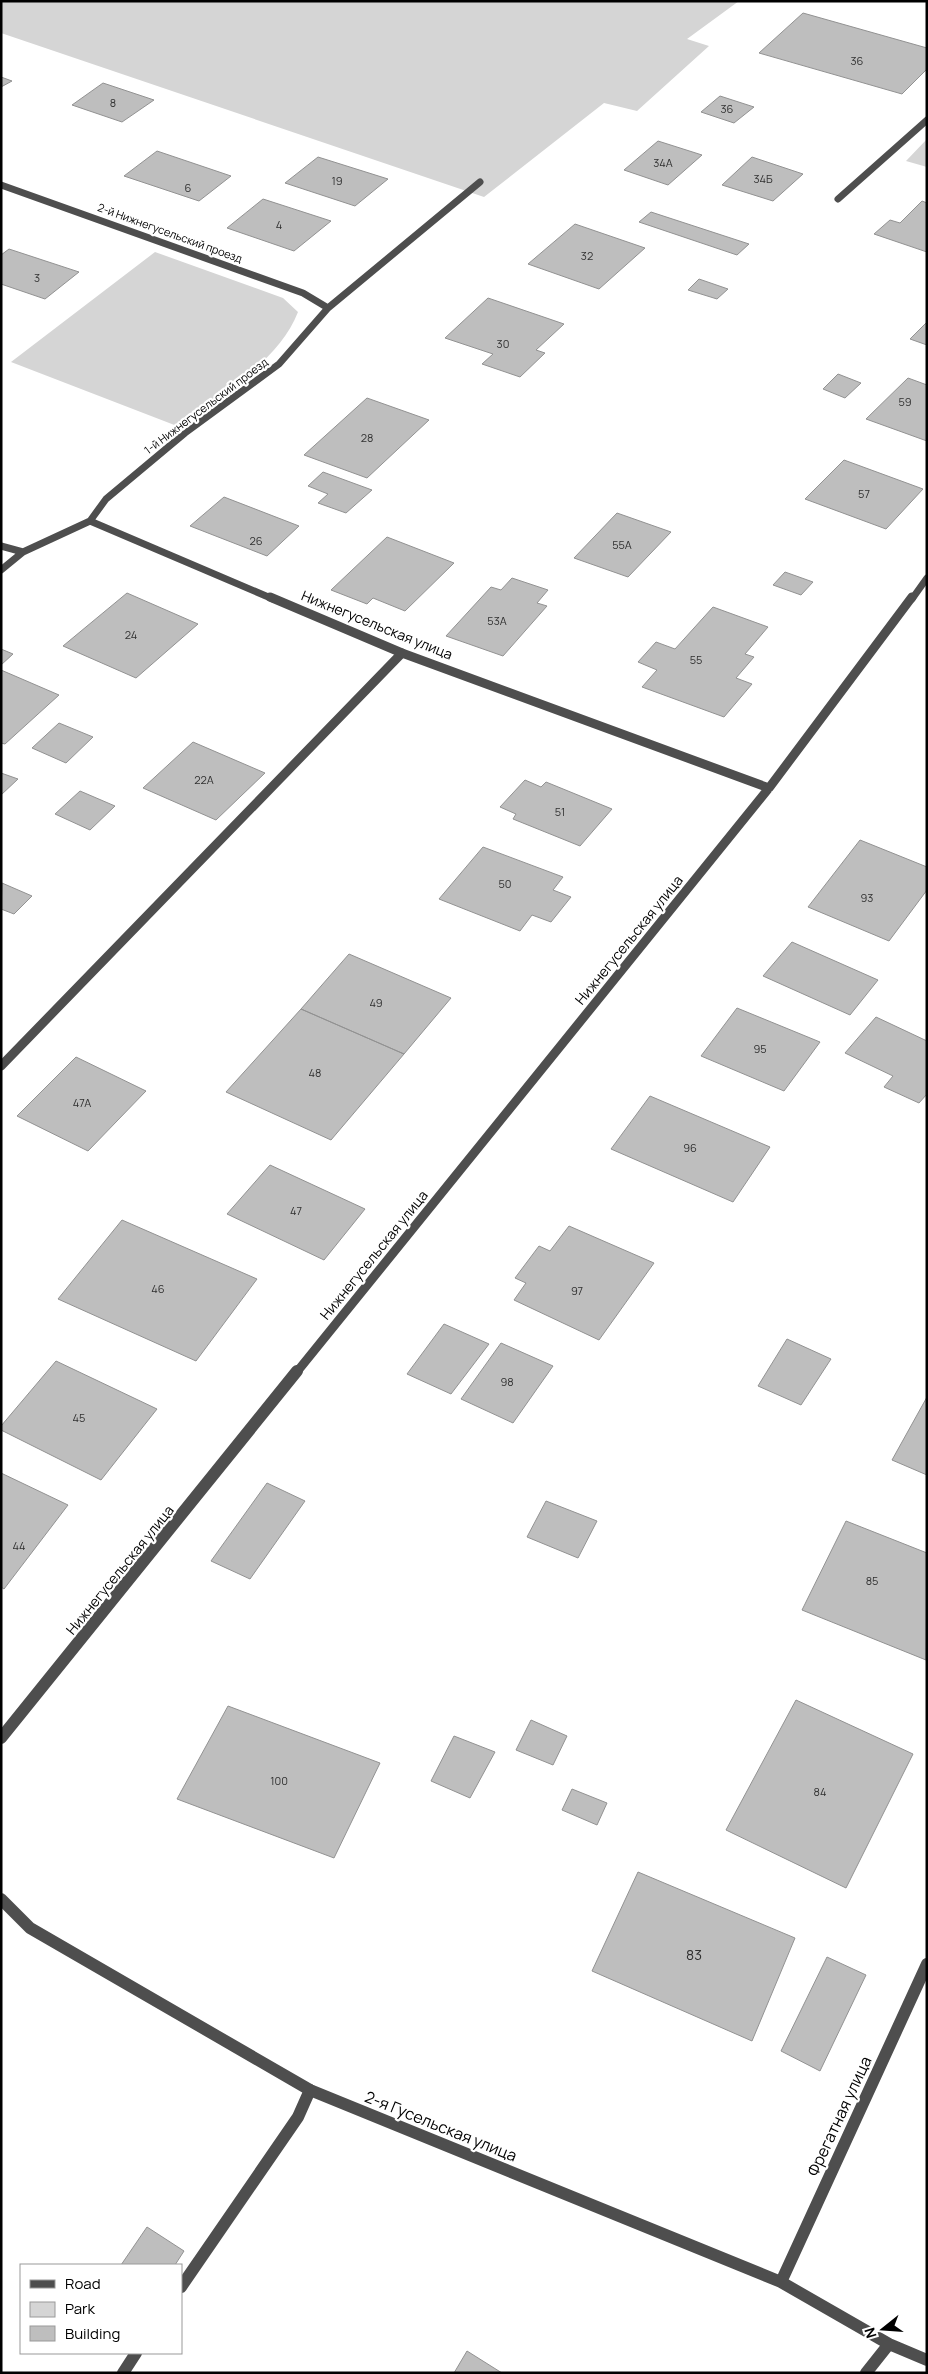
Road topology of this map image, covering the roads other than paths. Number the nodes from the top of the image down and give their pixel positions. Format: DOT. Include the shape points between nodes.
graph roads {
  1 [pos="927,120"];
  2 [pos="480,182"];
  3 [pos="1,185"];
  4 [pos="838,199"];
  5 [pos="328,308"];
  6 [pos="90,521"];
  7 [pos="1,546"];
  8 [pos="23,552"];
  9 [pos="1,570"];
  10 [pos="927,578"];
  11 [pos="922,591"];
  12 [pos="402,652"];
  13 [pos="769,788"];
  14 [pos="1,1066"];
  15 [pos="1,1738"];
  16 [pos="1,1899"];
  17 [pos="927,1964"];
  18 [pos="310,2090"];
  19 [pos="780,2282"];
  20 [pos="182,2286"];
  21 [pos="889,2344"];
  22 [pos="135,2354"];
  23 [pos="927,2360"];
  24 [pos="123,2373"];
  25 [pos="866,2373"];
  1 -- 4 [label="street"];
  2 -- 5 [label="street, 1-й Нижнегусельский проезд"];
  3 -- 5 [label="street, 2-й Нижнегусельский проезд" via="303,293"];
  5 -- 6 [label="street, 1-й Нижнегусельский проезд" via="279,364 185,434 106,499"];
  6 -- 8 [label="street, 1-й Нижнегусельский проезд"];
  6 -- 12 [label="street, Нижнегусельская улица"];
  7 -- 8 [label="street"];
  8 -- 9 [label="street, 1-й Нижнегусельский проезд"];
  10 -- 11 [label="street, Нижнегусельская улица"];
  11 -- 13 [label="street, Нижнегусельская улица"];
  12 -- 13 [label="street, Нижнегусельская улица"];
  12 -- 14 [label="street"];
  13 -- 15 [label="street, Нижнегусельская улица"];
  16 -- 18 [label="street, 2-я Гусельская улица" via="30,1928"];
  17 -- 19 [label="street, Фрегатная улица"];
  18 -- 19 [label="street, 2-я Гусельская улица"];
  18 -- 20 [label="street" via="298,2117"];
  19 -- 21 [label="street, 2-я Гусельская улица"];
  21 -- 23 [label="street, 2-я Гусельская улица"];
  21 -- 25 [label="street"];
  22 -- 24 [label="street"];
}
